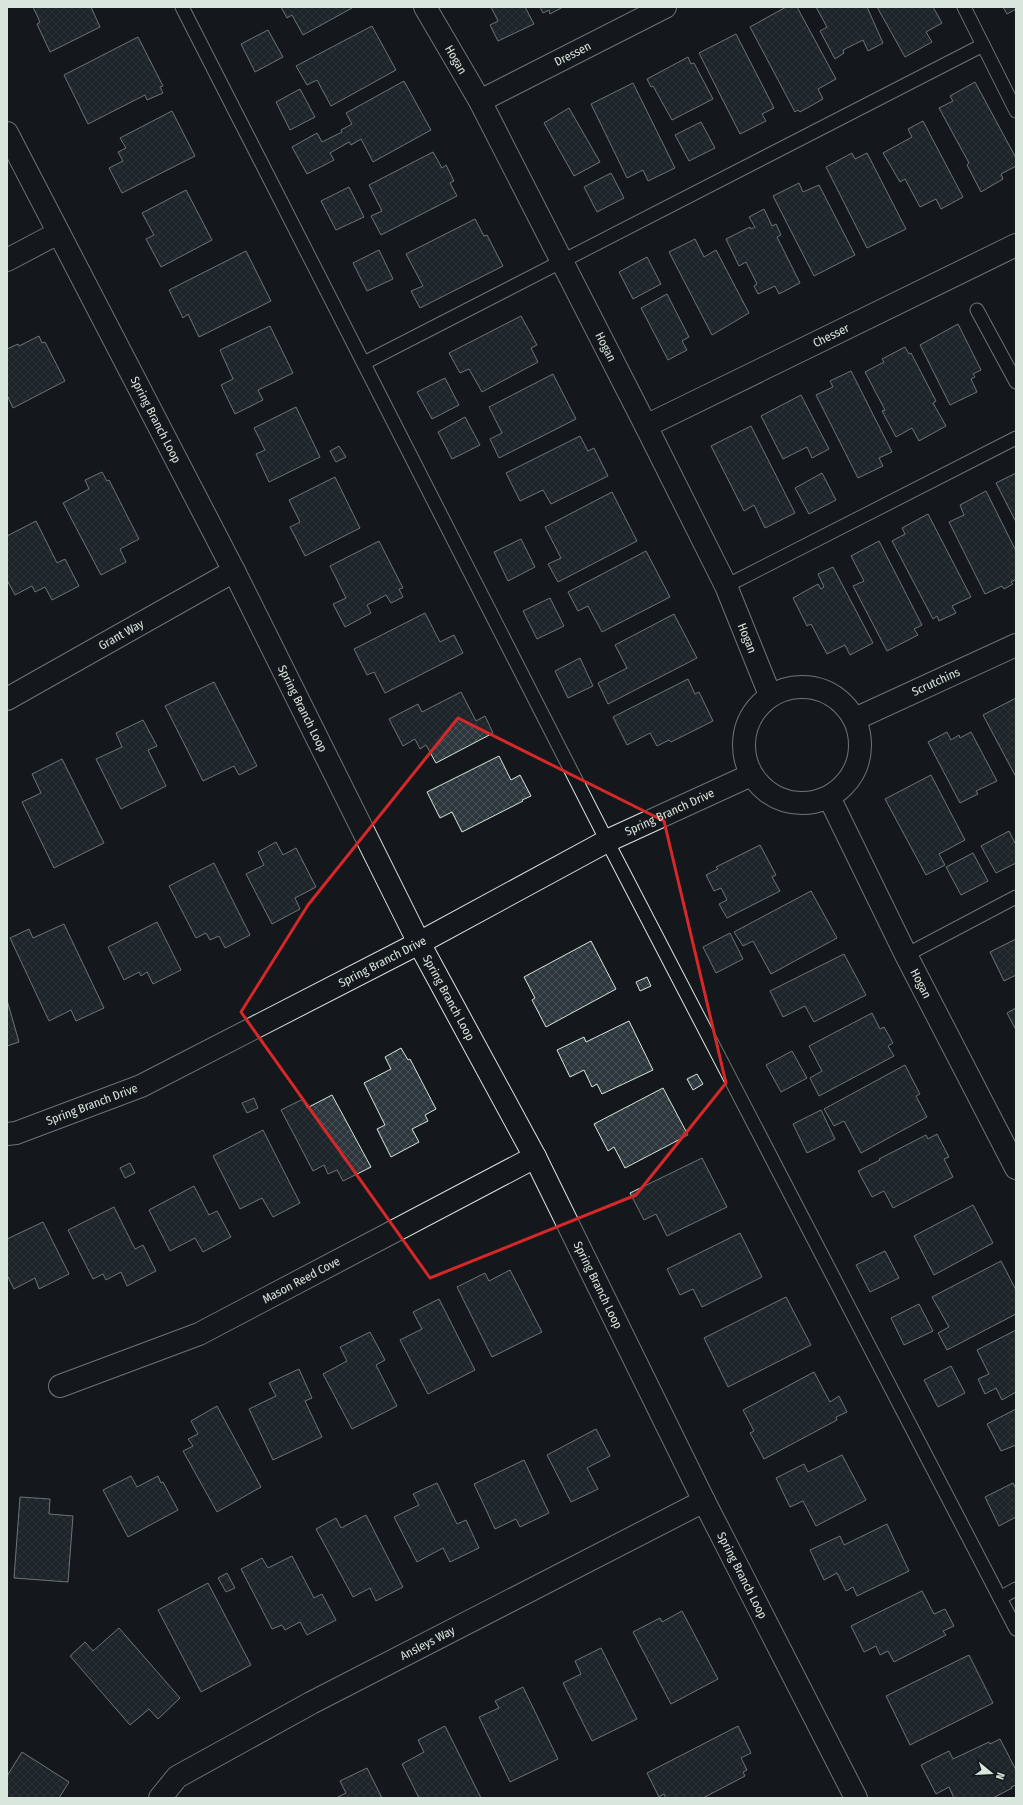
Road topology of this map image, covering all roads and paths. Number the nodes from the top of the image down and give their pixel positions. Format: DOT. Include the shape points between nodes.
graph roads {
  1 [pos="182,7"];
  2 [pos="425,7"];
  3 [pos="665,7"];
  4 [pos="964,7"];
  5 [pos="983,45"];
  6 [pos="480,101"];
  7 [pos="1016,111"];
  8 [pos="7,134"];
  9 [pos="58,232"];
  10 [pos="1016,245"];
  11 [pos="7,260"];
  12 [pos="562,262"];
  13 [pos="977,310"];
  14 [pos="364,363"];
  15 [pos="1016,382"];
  16 [pos="646,426"];
  17 [pos="1016,438"];
  18 [pos="234,571"];
  19 [pos="726,586"];
  20 [pos="1016,645"];
  21 [pos="770,695"];
  22 [pos="7,699"];
  23 [pos="855,719"];
  24 [pos="751,775"];
  25 [pos="829,796"];
  26 [pos="607,841"];
  27 [pos="1016,897"];
  28 [pos="419,943"];
  29 [pos="906,955"];
  30 [pos="7,1134"];
  31 [pos="1010,1138"];
  32 [pos="535,1157"];
  33 [pos="1016,1168"];
  34 [pos="60,1386"];
  35 [pos="704,1501"];
  36 [pos="1016,1589"];
  37 [pos="1000,1598"];
  38 [pos="1016,1629"];
  39 [pos="160,1798"];
  40 [pos="856,1798"];
  1 -- 14 [label="lane"];
  2 -- 6 [label="street, Hogan"];
  3 -- 6 [label="street, Dressen"];
  4 -- 5 [label="lane"];
  5 -- 7 [label="lane"];
  5 -- 12 [label="lane"];
  6 -- 12 [label="street, Hogan"];
  8 -- 9 [label="street, Spring Branch Loop"];
  9 -- 11 [label="street"];
  9 -- 18 [label="street, Spring Branch Loop"];
  10 -- 16 [label="street, Chesser"];
  12 -- 14 [label="lane"];
  12 -- 16 [label="street, Hogan"];
  13 -- 15 [label="lane"];
  14 -- 26 [label="lane"];
  16 -- 19 [label="street, Hogan"];
  17 -- 19 [label="lane"];
  18 -- 22 [label="street, Grant Way"];
  18 -- 28 [label="street, Spring Branch Loop"];
  19 -- 21 [label="street, Hogan"];
  20 -- 23 [label="street, Scrutchins"];
  21 -- 23 [label="street" via="788,687 808,686 827,691 844,703"];
  21 -- 24 [label="street" via="756,707 747,722 744,734 744,758"];
  23 -- 25 [label="street" via="860,737 860,754 856,766 844,786"];
  24 -- 25 [label="street" via="762,789 777,798 795,803 813,803"];
  24 -- 26 [label="street, Spring Branch Drive"];
  25 -- 29 [label="street, Hogan"];
  26 -- 28 [label="street, Spring Branch Drive"];
  26 -- 37 [label="lane"];
  27 -- 29 [label="lane"];
  28 -- 30 [label="street, Spring Branch Drive" via="141,1086 16,1133"];
  28 -- 32 [label="street, Spring Branch Loop"];
  29 -- 31 [label="street, Hogan"];
  31 -- 33 [label="street, Hogan"];
  32 -- 34 [label="street, Mason Reed Cove" via="199,1334"];
  32 -- 35 [label="street, Spring Branch Loop"];
  35 -- 39 [label="street, Ansleys Way" via="311,1703 177,1777"];
  35 -- 40 [label="street, Spring Branch Loop"];
  36 -- 37 [label="lane"];
  37 -- 38 [label="lane"];
}
